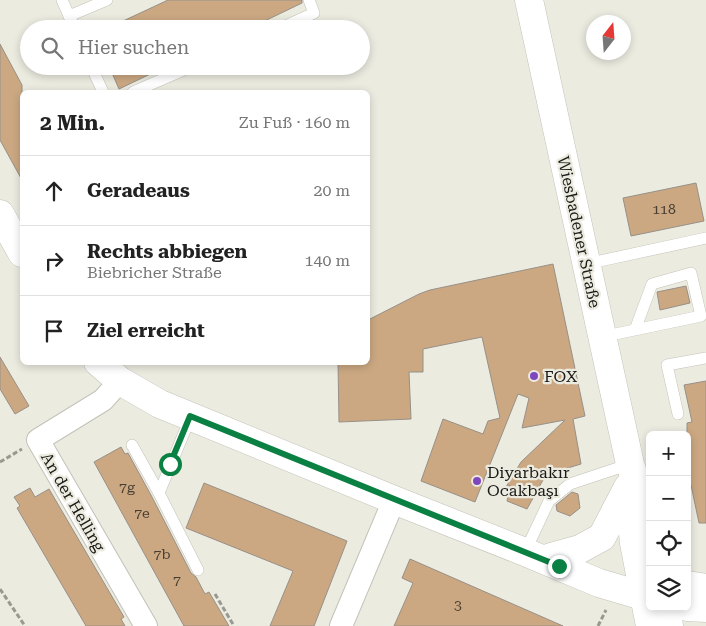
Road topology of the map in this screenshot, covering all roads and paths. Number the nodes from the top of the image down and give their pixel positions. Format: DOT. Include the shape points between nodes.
graph roads {
  1 [pos="62,0"];
  2 [pos="107,0"];
  3 [pos="309,0"];
  4 [pos="529,0"];
  5 [pos="69,16"];
  6 [pos="71,20"];
  7 [pos="299,20"];
  8 [pos="96,75"];
  9 [pos="172,75"];
  10 [pos="102,90"];
  11 [pos="138,90"];
  12 [pos="0,214"];
  13 [pos="706,238"];
  14 [pos="20,249"];
  15 [pos="586,264"];
  16 [pos="634,330"];
  17 [pos="601,337"];
  18 [pos="706,358"];
  19 [pos="101,365"];
  20 [pos="120,381"];
  21 [pos="678,414"];
  22 [pos="190,416"];
  23 [pos="132,445"];
  24 [pos="629,475"];
  25 [pos="158,493"];
  26 [pos="394,500"];
  27 [pos="649,521"];
  28 [pos="525,552"];
  29 [pos="552,557"];
  30 [pos="198,570"];
  31 [pos="646,577"];
  32 [pos="691,586"];
  33 [pos="706,588"];
  34 [pos="0,589"];
  35 [pos="646,590"];
  36 [pos="646,590"];
  37 [pos="215,594"];
  38 [pos="691,607"];
  39 [pos="706,608"];
  40 [pos="606,610"];
  41 [pos="650,611"];
  42 [pos="661,611"];
  43 [pos="706,616"];
  44 [pos="25,626"];
  45 [pos="146,626"];
  46 [pos="234,626"];
  47 [pos="340,626"];
  48 [pos="598,626"];
  49 [pos="650,626"];
  50 [pos="669,626"];
  51 [pos="694,626"];
  1 -- 5 [label="lane"];
  2 -- 5 [label="lane"];
  3 -- 7 [label="lane" via="314,13"];
  4 -- 15 [label="street, Wiesbadener Straße"];
  5 -- 6 [label="lane"];
  8 -- 10 [label="lane"];
  9 -- 11 [label="lane"];
  12 -- 14 [label="street"];
  13 -- 15 [label="lane"];
  15 -- 17 [label="street, Wiesbadener Straße"];
  16 -- 16 [label="lane" via="701,316 691,273 652,284"];
  16 -- 17 [label="lane"];
  17 -- 24 [label="street, Wiesbadener Straße"];
  18 -- 21 [label="lane" via="668,365"];
  19 -- 20 [label="street"];
  20 -- 22 [label="street" via="160,404"];
  20 -- 45 [label="street, An der Helling" via="103,400 38,440"];
  22 -- 25 [label="lane"];
  22 -- 26 [label="street"];
  23 -- 25 [label="lane"];
  24 -- 27 [label="street, Wiesbadener Straße"];
  24 -- 28 [label="lane" via="570,484 549,500"];
  24 -- 29 [label="street" via="602,537 580,550"];
  24 -- 31 [label="street, Wiesbadener Straße" via="632,528"];
  25 -- 30 [label="lane"];
  26 -- 28 [label="street"];
  26 -- 47 [label="street"];
  28 -- 29 [label="street"];
  28 -- 35 [label="street" via="600,584"];
  29 -- 36 [label="street"];
  32 -- 33 [label="street"];
  34 -- 44 [label="path"];
  37 -- 46 [label="path"];
  38 -- 39 [label="street"];
  40 -- 48 [label="path"];
  41 -- 49 [label="street, Wiesbadener Straße"];
  42 -- 50 [label="street, Wiesbadener Straße"];
  43 -- 51 [label="street"];
}
